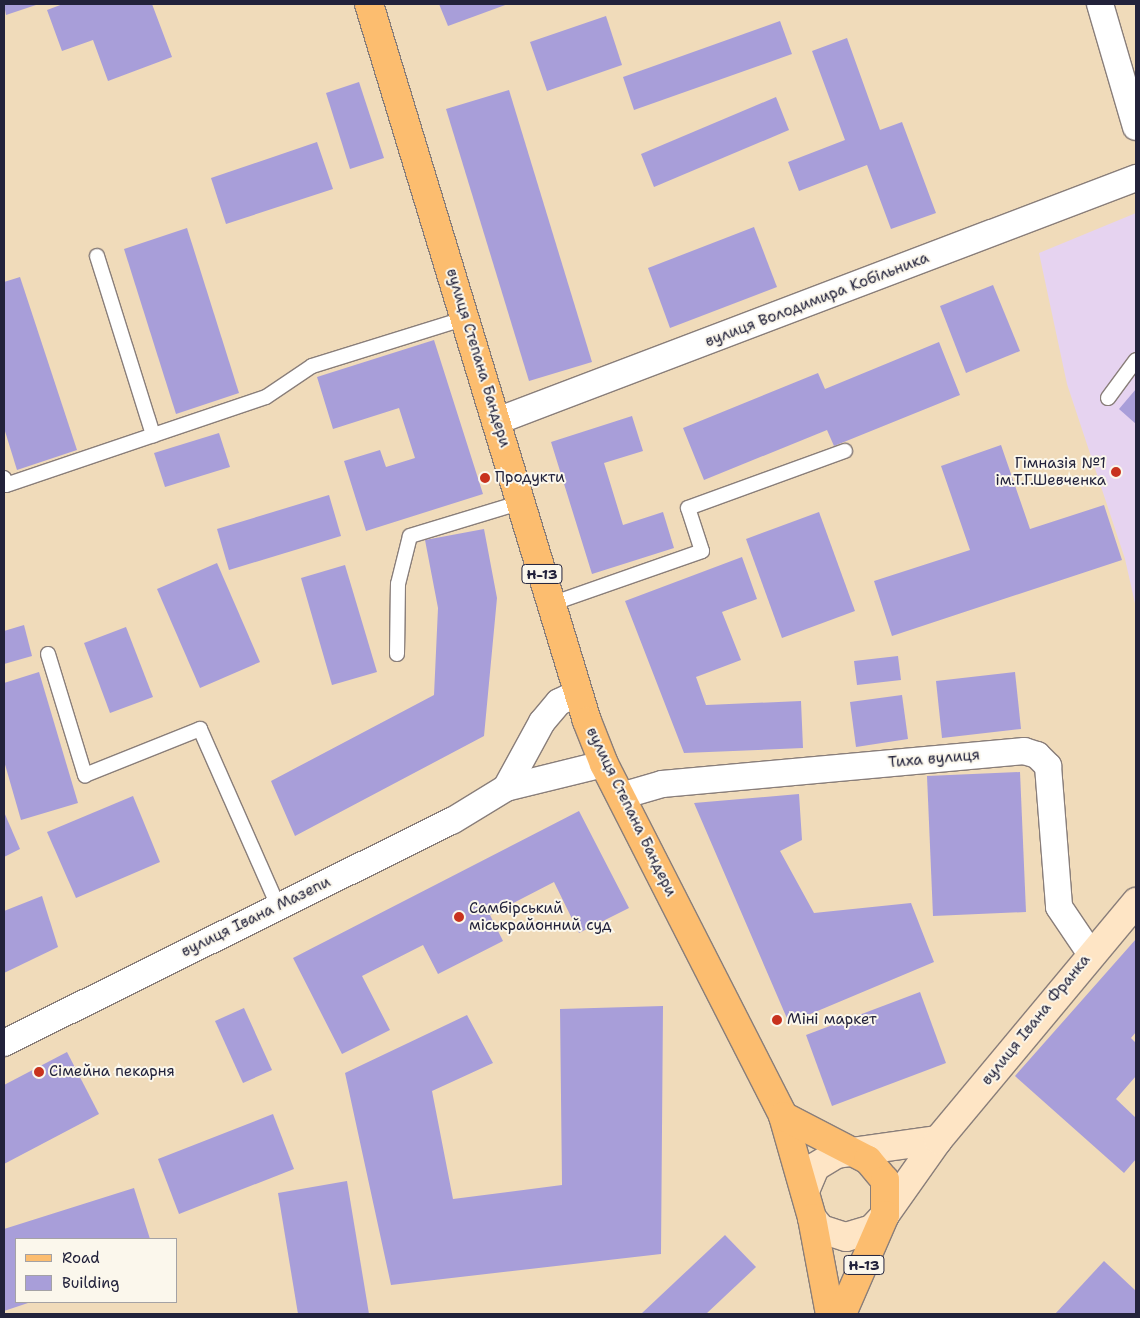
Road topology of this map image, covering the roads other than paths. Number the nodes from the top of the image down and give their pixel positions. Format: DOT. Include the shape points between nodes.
graph roads {
  1 [pos="369,4"];
  2 [pos="1100,4"];
  3 [pos="1136,127"];
  4 [pos="1136,178"];
  5 [pos="97,256"];
  6 [pos="466,318"];
  7 [pos="1136,360"];
  8 [pos="1108,398"];
  9 [pos="497,421"];
  10 [pos="153,435"];
  11 [pos="846,451"];
  12 [pos="4,478"];
  13 [pos="522,502"];
  14 [pos="550,604"];
  15 [pos="48,654"];
  16 [pos="397,654"];
  17 [pos="578,693"];
  18 [pos="604,764"];
  19 [pos="506,788"];
  20 [pos="621,796"];
  21 [pos="1136,902"];
  22 [pos="278,906"];
  23 [pos="1090,953"];
  24 [pos="4,1043"];
  25 [pos="783,1116"];
  26 [pos="938,1140"];
  27 [pos="851,1151"];
  28 [pos="805,1191"];
  29 [pos="885,1216"];
  30 [pos="812,1218"];
  31 [pos="830,1314"];
  32 [pos="842,1314"];
  1 -- 6 [label="main road, вулиця Степана Бандери / Н-13"];
  2 -- 3 [label="street"];
  4 -- 9 [label="street, вулиця Володимира Кобільника"];
  5 -- 10 [label="lane"];
  6 -- 9 [label="main road, вулиця Степана Бандери / Н-13"];
  6 -- 10 [label="lane" via="312,366 266,397"];
  7 -- 8 [label="lane"];
  9 -- 13 [label="main road, вулиця Степана Бандери / Н-13"];
  10 -- 12 [label="lane" via="6,485"];
  11 -- 14 [label="lane" via="688,508 702,551"];
  13 -- 14 [label="main road, вулиця Степана Бандери / Н-13"];
  13 -- 16 [label="lane" via="410,536 398,584"];
  14 -- 17 [label="main road, вулиця Степана Бандери / Н-13"];
  15 -- 22 [label="lane" via="85,775 200,729"];
  17 -- 18 [label="main road, вулиця Степана Бандери / Н-13"];
  17 -- 19 [label="street, вулиця Івана Мазепи" via="559,702 542,722"];
  18 -- 19 [label="street, вулиця Івана Мазепи"];
  18 -- 20 [label="main road, вулиця Степана Бандери / Н-13"];
  19 -- 22 [label="street, вулиця Івана Мазепи" via="452,821"];
  20 -- 23 [label="street, Тиха вулиця" via="672,783 1024,751 1037,755 1048,766 1059,907"];
  20 -- 25 [label="main road, вулиця Степана Бандери / Н-13"];
  21 -- 23 [label="main road, вулиця Івана Франка"];
  22 -- 24 [label="street, вулиця Івана Мазепи"];
  23 -- 26 [label="main road, вулиця Івана Франка"];
  25 -- 27 [label="main road, Н-13"];
  25 -- 28 [label="main road, вулиця Степана Бандери / Н-13"];
  26 -- 27 [label="main road"];
  26 -- 29 [label="main road, вулиця Івана Франка"];
  27 -- 28 [label="main road" via="837,1154 815,1167"];
  27 -- 29 [label="main road, вулиця Івана Франка / Н-13" via="868,1160 885,1180"];
  28 -- 30 [label="main road, Н-13"];
  29 -- 30 [label="main road, вулиця Івана Франка" via="872,1228 846,1237 827,1232"];
  29 -- 32 [label="main road, вулиця Івана Франка / Н-13"];
  30 -- 31 [label="main road, Н-13"];
}
